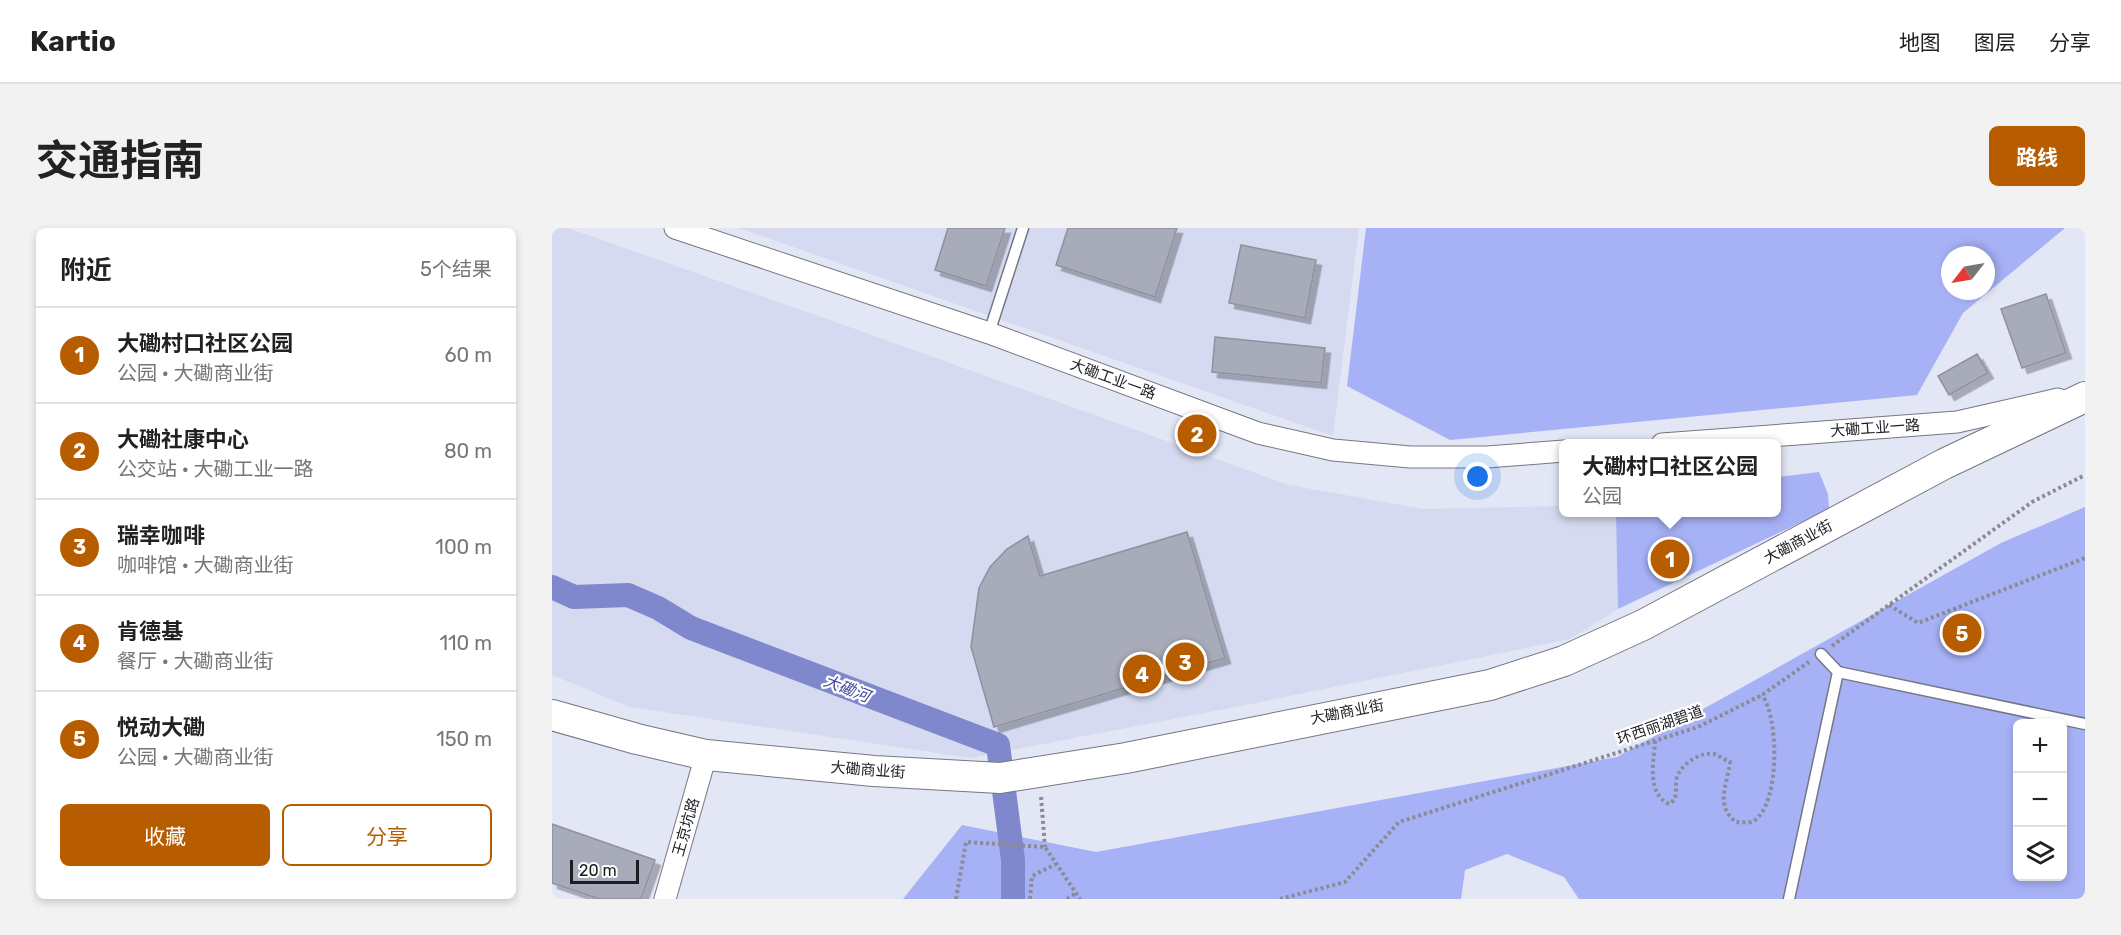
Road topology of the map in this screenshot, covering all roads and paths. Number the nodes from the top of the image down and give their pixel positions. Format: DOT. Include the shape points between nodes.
graph roads {
  1 [pos="675,228"];
  2 [pos="1023,228"];
  3 [pos="989,333"];
  4 [pos="2085,393"];
  5 [pos="2085,397"];
  6 [pos="1729,439"];
  7 [pos="1559,451"];
  8 [pos="2085,475"];
  9 [pos="2085,558"];
  10 [pos="1890,605"];
  11 [pos="1821,654"];
  12 [pos="1838,672"];
  13 [pos="1762,695"];
  14 [pos="552,715"];
  15 [pos="2085,724"];
  16 [pos="1655,741"];
  17 [pos="706,755"];
  18 [pos="1038,772"];
  19 [pos="1045,847"];
  20 [pos="1056,864"];
  21 [pos="1076,893"];
  22 [pos="665,899"];
  23 [pos="956,899"];
  24 [pos="1030,899"];
  25 [pos="1067,899"];
  26 [pos="1080,899"];
  27 [pos="1280,899"];
  28 [pos="1789,899"];
  1 -- 3 [label="street, 大磡工业一路"];
  2 -- 3 [label="lane"];
  3 -- 7 [label="street, 大磡工业一路" via="1258,433 1333,450 1410,458"];
  4 -- 6 [label="street, 大磡工业一路" via="1957,422"];
  5 -- 18 [label="street, 大磡商业街" via="1944,464 1643,625 1564,661 1490,685"];
  8 -- 10 [label="path, 环西丽湖碧道" via="2032,502"];
  9 -- 10 [label="path" via="1918,623"];
  10 -- 11 [label="path, 环西丽湖碧道"];
  11 -- 12 [label="lane"];
  11 -- 13 [label="path, 环西丽湖碧道"];
  12 -- 15 [label="lane"];
  12 -- 28 [label="lane"];
  13 -- 16 [label="path, 环西丽湖碧道" via="1698,727"];
  13 -- 16 [label="path" via="1773,731 1774,773 1768,799 1756,820 1736,822 1725,810 1723,796 1730,762 1711,753 1698,756 1680,771 1676,797 1669,804 1665,802 1653,782"];
  14 -- 17 [label="street, 大磡商业街"];
  16 -- 27 [label="path, 环西丽湖碧道" via="1399,822 1345,882"];
  17 -- 18 [label="street, 大磡商业街" via="1000,778"];
  17 -- 22 [label="street, 王京坑路"];
  18 -- 19 [label="path"];
  19 -- 20 [label="path"];
  19 -- 23 [label="path" via="966,842"];
  20 -- 21 [label="path"];
  20 -- 24 [label="path" via="1032,876"];
  21 -- 25 [label="path"];
  21 -- 26 [label="path"];
}
